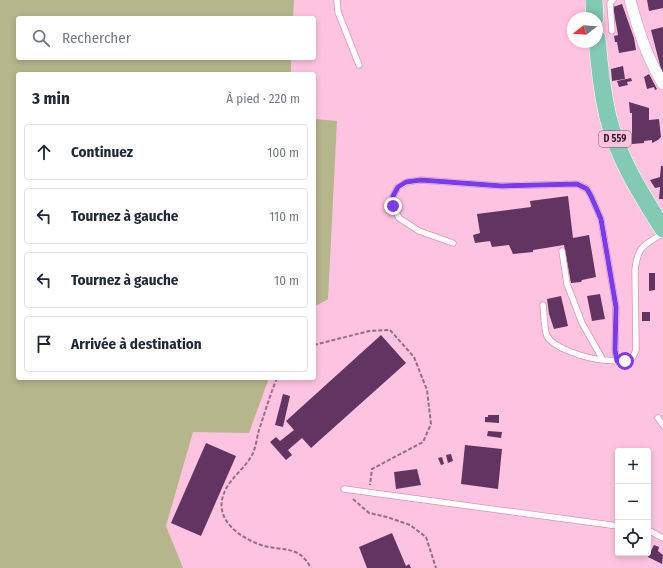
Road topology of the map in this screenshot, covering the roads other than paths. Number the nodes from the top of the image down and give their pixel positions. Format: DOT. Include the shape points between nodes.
graph roads {
  1 [pos="337,0"];
  2 [pos="594,0"];
  3 [pos="613,0"];
  4 [pos="630,0"];
  5 [pos="595,12"];
  6 [pos="612,31"];
  7 [pos="598,48"];
  8 [pos="359,65"];
  9 [pos="663,84"];
  10 [pos="663,229"];
  11 [pos="663,233"];
  12 [pos="453,243"];
  13 [pos="562,252"];
  14 [pos="543,305"];
  15 [pos="603,360"];
  16 [pos="617,361"];
  17 [pos="658,418"];
  18 [pos="663,426"];
  19 [pos="344,489"];
  20 [pos="615,526"];
  21 [pos="651,532"];
  22 [pos="663,538"];
  1 -- 8 [label="lane" via="338,12"];
  2 -- 5 [label="main road"];
  3 -- 6 [label="lane" via="610,4"];
  4 -- 9 [label="street" via="641,38"];
  7 -- 10 [label="main road, D 559" via="600,80 608,119 617,144 641,194"];
  11 -- 16 [label="lane" via="641,247 636,258 636,350 633,357"];
  12 -- 16 [label="lane" via="419,232 399,218 393,206 393,196 398,187 406,182 421,180 502,186 577,184 587,189 601,219 616,307"];
  13 -- 15 [label="lane" via="567,284 582,323"];
  14 -- 15 [label="lane" via="547,336 555,345 592,360"];
  15 -- 16 [label="lane"];
  17 -- 18 [label="lane"];
  19 -- 20 [label="lane"];
  21 -- 22 [label="lane"];
}
